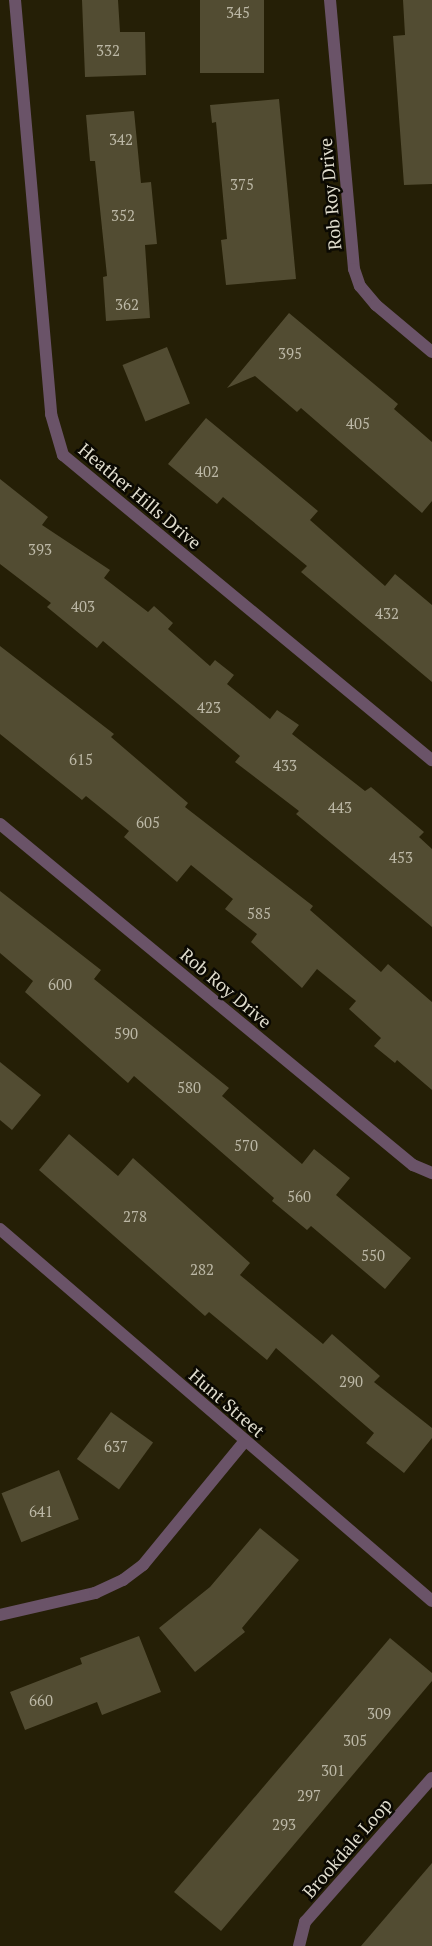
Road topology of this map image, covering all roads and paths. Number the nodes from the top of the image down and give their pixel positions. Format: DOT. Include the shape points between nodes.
graph roads {
  1 [pos="15,0"];
  2 [pos="330,0"];
  3 [pos="432,352"];
  4 [pos="432,760"];
  5 [pos="0,824"];
  6 [pos="432,1173"];
  7 [pos="0,1229"];
  8 [pos="245,1441"];
  9 [pos="432,1601"];
  10 [pos="0,1615"];
  11 [pos="432,1778"];
  12 [pos="299,1946"];
  1 -- 4 [label="street, Heather Hills Drive" via="51,414 63,454"];
  2 -- 3 [label="street, Rob Roy Drive" via="354,269 360,286 376,306"];
  5 -- 6 [label="street, Rob Roy Drive" via="412,1165"];
  7 -- 8 [label="street, Hunt Street"];
  8 -- 9 [label="street, Hunt Street"];
  8 -- 10 [label="street" via="143,1564 123,1580 95,1593"];
  11 -- 12 [label="street, Brookdale Loop" via="305,1922"];
}
